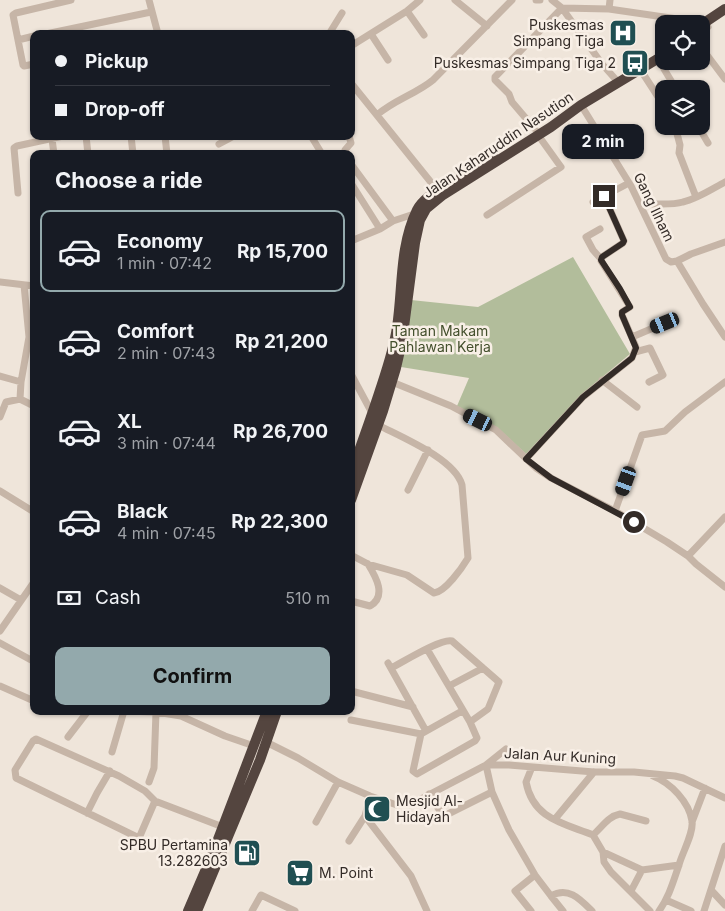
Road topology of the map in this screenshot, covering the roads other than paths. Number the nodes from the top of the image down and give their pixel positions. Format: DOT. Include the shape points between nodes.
graph roads {
  1 [pos="71,0"];
  2 [pos="149,0"];
  3 [pos="420,0"];
  4 [pos="455,0"];
  5 [pos="512,0"];
  6 [pos="552,0"];
  7 [pos="610,0"];
  8 [pos="562,8"];
  9 [pos="609,9"];
  10 [pos="725,9"];
  11 [pos="407,11"];
  12 [pos="151,12"];
  13 [pos="342,13"];
  14 [pos="725,16"];
  15 [pos="655,17"];
  16 [pos="710,21"];
  17 [pos="710,23"];
  18 [pos="487,26"];
  19 [pos="65,30"];
  20 [pos="157,30"];
  21 [pos="331,30"];
  22 [pos="371,34"];
  23 [pos="424,35"];
  24 [pos="30,37"];
  25 [pos="18,40"];
  26 [pos="355,44"];
  27 [pos="655,53"];
  28 [pos="710,59"];
  29 [pos="388,60"];
  30 [pos="655,60"];
  31 [pos="30,65"];
  32 [pos="640,69"];
  33 [pos="725,79"];
  34 [pos="616,80"];
  35 [pos="355,88"];
  36 [pos="655,92"];
  37 [pos="581,105"];
  38 [pos="377,115"];
  39 [pos="537,132"];
  40 [pos="677,135"];
  41 [pos="703,135"];
  42 [pos="47,140"];
  43 [pos="226,140"];
  44 [pos="350,140"];
  45 [pos="708,143"];
  46 [pos="219,144"];
  47 [pos="345,150"];
  48 [pos="355,170"];
  49 [pos="725,182"];
  50 [pos="629,183"];
  51 [pos="355,189"];
  52 [pos="438,191"];
  53 [pos="18,193"];
  54 [pos="604,196"];
  55 [pos="696,197"];
  56 [pos="593,202"];
  57 [pos="640,204"];
  58 [pos="419,213"];
  59 [pos="487,215"];
  60 [pos="393,222"];
  61 [pos="380,229"];
  62 [pos="600,229"];
  63 [pos="355,239"];
  64 [pos="725,242"];
  65 [pos="601,258"];
  66 [pos="677,261"];
  67 [pos="0,282"];
  68 [pos="24,285"];
  69 [pos="30,286"];
  70 [pos="665,323"];
  71 [pos="632,337"];
  72 [pos="725,337"];
  73 [pos="635,352"];
  74 [pos="0,376"];
  75 [pos="602,380"];
  76 [pos="355,381"];
  77 [pos="21,382"];
  78 [pos="392,382"];
  79 [pos="649,382"];
  80 [pos="725,382"];
  81 [pos="20,399"];
  82 [pos="30,404"];
  83 [pos="637,407"];
  84 [pos="372,413"];
  85 [pos="0,417"];
  86 [pos="378,425"];
  87 [pos="428,450"];
  88 [pos="364,451"];
  89 [pos="526,459"];
  90 [pos="355,466"];
  91 [pos="355,485"];
  92 [pos="408,490"];
  93 [pos="0,491"];
  94 [pos="30,510"];
  95 [pos="615,511"];
  96 [pos="725,517"];
  97 [pos="688,556"];
  98 [pos="355,557"];
  99 [pos="368,564"];
  100 [pos="724,585"];
  101 [pos="0,588"];
  102 [pos="30,589"];
  103 [pos="21,600"];
  104 [pos="355,602"];
  105 [pos="0,631"];
  106 [pos="0,643"];
  107 [pos="427,649"];
  108 [pos="30,659"];
  109 [pos="483,668"];
  110 [pos="0,686"];
  111 [pos="449,686"];
  112 [pos="355,691"];
  113 [pos="30,699"];
  114 [pos="413,707"];
  115 [pos="462,711"];
  116 [pos="85,715"];
  117 [pos="123,715"];
  118 [pos="156,715"];
  119 [pos="175,715"];
  120 [pos="266,715"];
  121 [pos="276,715"];
  122 [pos="351,720"];
  123 [pos="470,722"];
  124 [pos="424,733"];
  125 [pos="68,737"];
  126 [pos="266,742"];
  127 [pos="254,746"];
  128 [pos="506,749"];
  129 [pos="112,752"];
  130 [pos="486,765"];
  131 [pos="532,767"];
  132 [pos="110,771"];
  133 [pos="594,772"];
  134 [pos="648,773"];
  135 [pos="149,782"];
  136 [pos="338,782"];
  137 [pos="705,788"];
  138 [pos="492,792"];
  139 [pos="430,794"];
  140 [pos="370,796"];
  141 [pos="725,798"];
  142 [pos="155,801"];
  143 [pos="87,813"];
  144 [pos="365,816"];
  145 [pos="555,820"];
  146 [pos="646,821"];
  147 [pos="316,822"];
  148 [pos="692,822"];
  149 [pos="223,827"];
  150 [pos="594,835"];
  151 [pos="349,841"];
  152 [pos="725,846"];
  153 [pos="603,852"];
  154 [pos="679,865"];
  155 [pos="642,870"];
  156 [pos="208,875"];
  157 [pos="535,876"];
  158 [pos="711,890"];
  159 [pos="631,891"];
  160 [pos="551,896"];
  161 [pos="666,900"];
  162 [pos="725,904"];
  163 [pos="188,911"];
  164 [pos="197,911"];
  165 [pos="252,911"];
  166 [pos="295,911"];
  167 [pos="427,911"];
  168 [pos="531,911"];
  169 [pos="563,911"];
  170 [pos="592,911"];
  171 [pos="650,911"];
  172 [pos="658,911"];
  173 [pos="691,911"];
  174 [pos="704,911"];
  1 -- 25 [label="street" via="14,14"];
  2 -- 12 [label="street"];
  3 -- 11 [label="street"];
  4 -- 18 [label="street"];
  5 -- 18 [label="street"];
  6 -- 8 [label="street"];
  7 -- 9 [label="street"];
  8 -- 9 [label="street"];
  8 -- 34 [label="street"];
  8 -- 39 [label="street" via="494,78"];
  9 -- 15 [label="street"];
  10 -- 16 [label="highway"];
  11 -- 22 [label="street"];
  11 -- 23 [label="street"];
  12 -- 19 [label="street"];
  12 -- 20 [label="street"];
  13 -- 21 [label="street"];
  14 -- 17 [label="highway"];
  18 -- 38 [label="street" via="422,90 387,106"];
  22 -- 26 [label="street"];
  22 -- 29 [label="street"];
  24 -- 25 [label="street"];
  25 -- 31 [label="street" via="23,65"];
  27 -- 34 [label="highway, Jalan Kaharuddin Nasution"];
  28 -- 33 [label="street"];
  30 -- 32 [label="highway, Jalan Kaharuddin Nasution"];
  32 -- 34 [label="highway, Jalan Kaharuddin Nasution"];
  32 -- 36 [label="street"];
  34 -- 37 [label="highway, Jalan Kaharuddin Nasution"];
  34 -- 39 [label="highway, Jalan Kaharuddin Nasution"];
  35 -- 38 [label="street"];
  37 -- 39 [label="highway, Jalan Kaharuddin Nasution"];
  37 -- 50 [label="street, Gang Ilham"];
  38 -- 52 [label="street"];
  39 -- 52 [label="highway, Jalan Kaharuddin Nasution"];
  39 -- 58 [label="highway, Jalan Kaharuddin Nasution"];
  39 -- 59 [label="street" via="561,167"];
  40 -- 55 [label="street" via="679,154"];
  41 -- 45 [label="street"];
  42 -- 53 [label="street" via="14,148"];
  43 -- 46 [label="street"];
  44 -- 47 [label="street" via="351,144"];
  48 -- 60 [label="street"];
  49 -- 55 [label="street"];
  50 -- 54 [label="street"];
  50 -- 57 [label="street, Gang Ilham"];
  51 -- 61 [label="street"];
  52 -- 58 [label="highway, Jalan Kaharuddin Nasution" via="425,199"];
  54 -- 56 [label="street"];
  54 -- 65 [label="street" via="624,241"];
  55 -- 57 [label="street" via="668,204"];
  57 -- 66 [label="street, Gang Ilham" via="663,254 668,261"];
  58 -- 60 [label="street"];
  58 -- 78 [label="highway, Jalan Kaharuddin Nasution" via="402,342"];
  58 -- 84 [label="highway, Jalan Kaharuddin Nasution" via="406,244 390,362"];
  60 -- 61 [label="street"];
  61 -- 63 [label="street"];
  62 -- 65 [label="street" via="586,237"];
  64 -- 66 [label="street"];
  65 -- 71 [label="street" via="630,307 622,315"];
  66 -- 72 [label="street"];
  67 -- 68 [label="street"];
  68 -- 69 [label="street"];
  68 -- 77 [label="street" via="28,338"];
  70 -- 71 [label="street"];
  71 -- 73 [label="street"];
  73 -- 75 [label="street" via="632,358"];
  73 -- 79 [label="street" via="650,348 660,366 663,376"];
  74 -- 77 [label="street"];
  75 -- 83 [label="street"];
  75 -- 89 [label="street"];
  76 -- 84 [label="street"];
  77 -- 81 [label="street"];
  78 -- 86 [label="highway, Jalan Kaharuddin Nasution"];
  78 -- 89 [label="street" via="496,430"];
  80 -- 95 [label="street" via="665,431 642,434"];
  81 -- 82 [label="street"];
  81 -- 85 [label="street" via="6,402"];
  84 -- 88 [label="highway, Jalan Kaharuddin Nasution"];
  86 -- 87 [label="street"];
  86 -- 88 [label="highway, Jalan Kaharuddin Nasution"];
  87 -- 92 [label="street"];
  87 -- 99 [label="street" via="461,480 468,558 444,589 437,593 407,575"];
  88 -- 90 [label="highway, Jalan Kaharuddin Nasution"];
  88 -- 91 [label="highway, Jalan Kaharuddin Nasution"];
  89 -- 95 [label="street" via="551,478"];
  93 -- 94 [label="street"];
  95 -- 97 [label="street"];
  96 -- 97 [label="street"];
  97 -- 100 [label="street"];
  98 -- 99 [label="street"];
  99 -- 104 [label="street" via="377,578 379,593 370,606"];
  101 -- 103 [label="street"];
  102 -- 103 [label="street"];
  103 -- 105 [label="street"];
  106 -- 108 [label="street"];
  107 -- 109 [label="street" via="450,640"];
  107 -- 111 [label="street"];
  107 -- 114 [label="street" via="389,666"];
  109 -- 111 [label="street"];
  109 -- 123 [label="street" via="499,683 488,709"];
  110 -- 113 [label="street"];
  111 -- 115 [label="street"];
  112 -- 114 [label="street"];
  114 -- 124 [label="street"];
  115 -- 123 [label="street"];
  115 -- 124 [label="street"];
  116 -- 125 [label="street"];
  117 -- 129 [label="street"];
  118 -- 135 [label="street" via="154,768"];
  119 -- 127 [label="street"];
  120 -- 127 [label="highway"];
  121 -- 126 [label="highway"];
  122 -- 124 [label="street"];
  123 -- 124 [label="street" via="477,737 475,741 416,774 413,770"];
  126 -- 136 [label="street, Jalan Aur Kuning"];
  126 -- 156 [label="highway"];
  127 -- 149 [label="highway"];
  128 -- 130 [label="street"];
  130 -- 131 [label="street, Jalan Aur Kuning"];
  130 -- 138 [label="street"];
  130 -- 139 [label="street, Jalan Aur Kuning"];
  131 -- 133 [label="street, Jalan Aur Kuning"];
  131 -- 145 [label="street" via="527,786 539,810"];
  132 -- 142 [label="street"];
  132 -- 143 [label="street"];
  132 -- 143 [label="street" via="36,740 15,770 16,778"];
  133 -- 134 [label="street, Jalan Aur Kuning"];
  133 -- 145 [label="street"];
  134 -- 137 [label="street, Jalan Aur Kuning" via="683,778"];
  134 -- 148 [label="street" via="676,791"];
  136 -- 140 [label="street, Jalan Aur Kuning"];
  136 -- 147 [label="street"];
  137 -- 141 [label="street, Jalan Aur Kuning"];
  137 -- 148 [label="street"];
  138 -- 139 [label="street" via="446,815 442,814"];
  138 -- 157 [label="street"];
  139 -- 140 [label="street, Jalan Aur Kuning" via="402,805"];
  140 -- 144 [label="street"];
  142 -- 143 [label="street" via="139,838"];
  142 -- 149 [label="street"];
  144 -- 151 [label="street"];
  144 -- 167 [label="street" via="411,876"];
  145 -- 150 [label="street"];
  146 -- 150 [label="street" via="617,814"];
  148 -- 154 [label="street"];
  149 -- 156 [label="highway"];
  150 -- 153 [label="street"];
  152 -- 158 [label="street"];
  153 -- 155 [label="street"];
  153 -- 159 [label="street" via="604,862 611,872"];
  154 -- 155 [label="street"];
  154 -- 161 [label="street"];
  155 -- 159 [label="street"];
  156 -- 163 [label="highway"];
  156 -- 164 [label="highway"];
  157 -- 160 [label="street"];
  157 -- 168 [label="street" via="515,891"];
  158 -- 162 [label="street"];
  158 -- 174 [label="street"];
  159 -- 171 [label="street"];
  160 -- 169 [label="street"];
  160 -- 170 [label="street" via="562,892 572,894"];
  161 -- 172 [label="street"];
  161 -- 173 [label="street"];
  165 -- 166 [label="street" via="261,894"];
}
